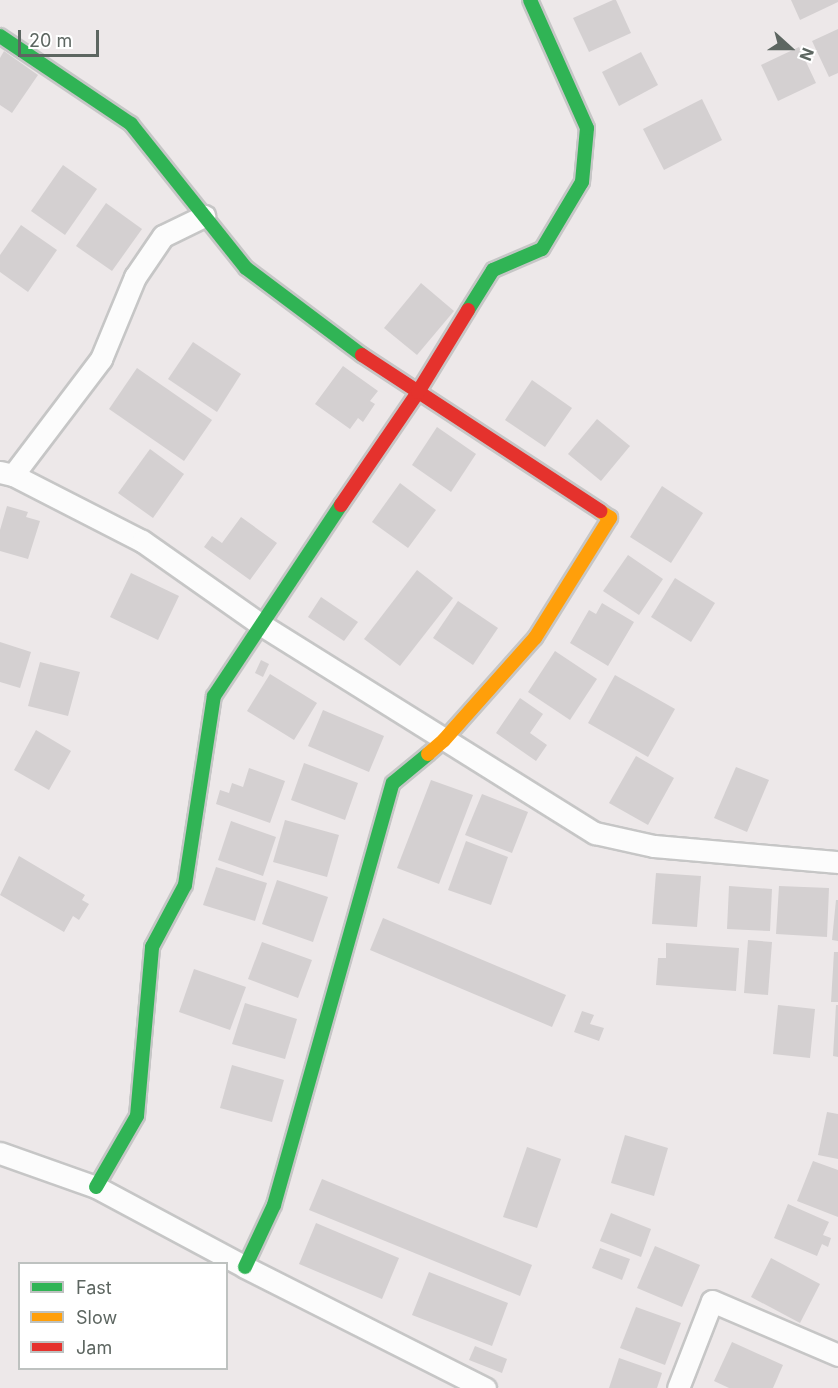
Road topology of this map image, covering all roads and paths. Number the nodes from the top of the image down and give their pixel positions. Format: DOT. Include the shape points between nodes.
graph roads {
  1 [pos="530,0"];
  2 [pos="0,36"];
  3 [pos="204,216"];
  4 [pos="418,392"];
  5 [pos="6,473"];
  6 [pos="260,624"];
  7 [pos="444,740"];
  8 [pos="838,862"];
  9 [pos="0,1153"];
  10 [pos="96,1187"];
  11 [pos="245,1267"];
  12 [pos="838,1355"];
  13 [pos="485,1388"];
  14 [pos="678,1388"];
  1 -- 4 [label="street" via="587,128 582,182 542,249 493,270"];
  2 -- 3 [label="street" via="131,124"];
  3 -- 4 [label="street" via="246,268 338,339"];
  3 -- 5 [label="street" via="163,236 135,277 101,359"];
  4 -- 6 [label="street"];
  4 -- 7 [label="street" via="610,518 535,638"];
  5 -- 6 [label="street" via="142,541"];
  6 -- 7 [label="street"];
  6 -- 10 [label="street" via="214,696 185,885 152,947 137,1116"];
  7 -- 8 [label="street" via="595,833 654,846"];
  7 -- 11 [label="street" via="393,783 274,1205"];
  9 -- 10 [label="street"];
  10 -- 11 [label="street"];
  11 -- 13 [label="street"];
  12 -- 14 [label="street" via="712,1300"];
}
